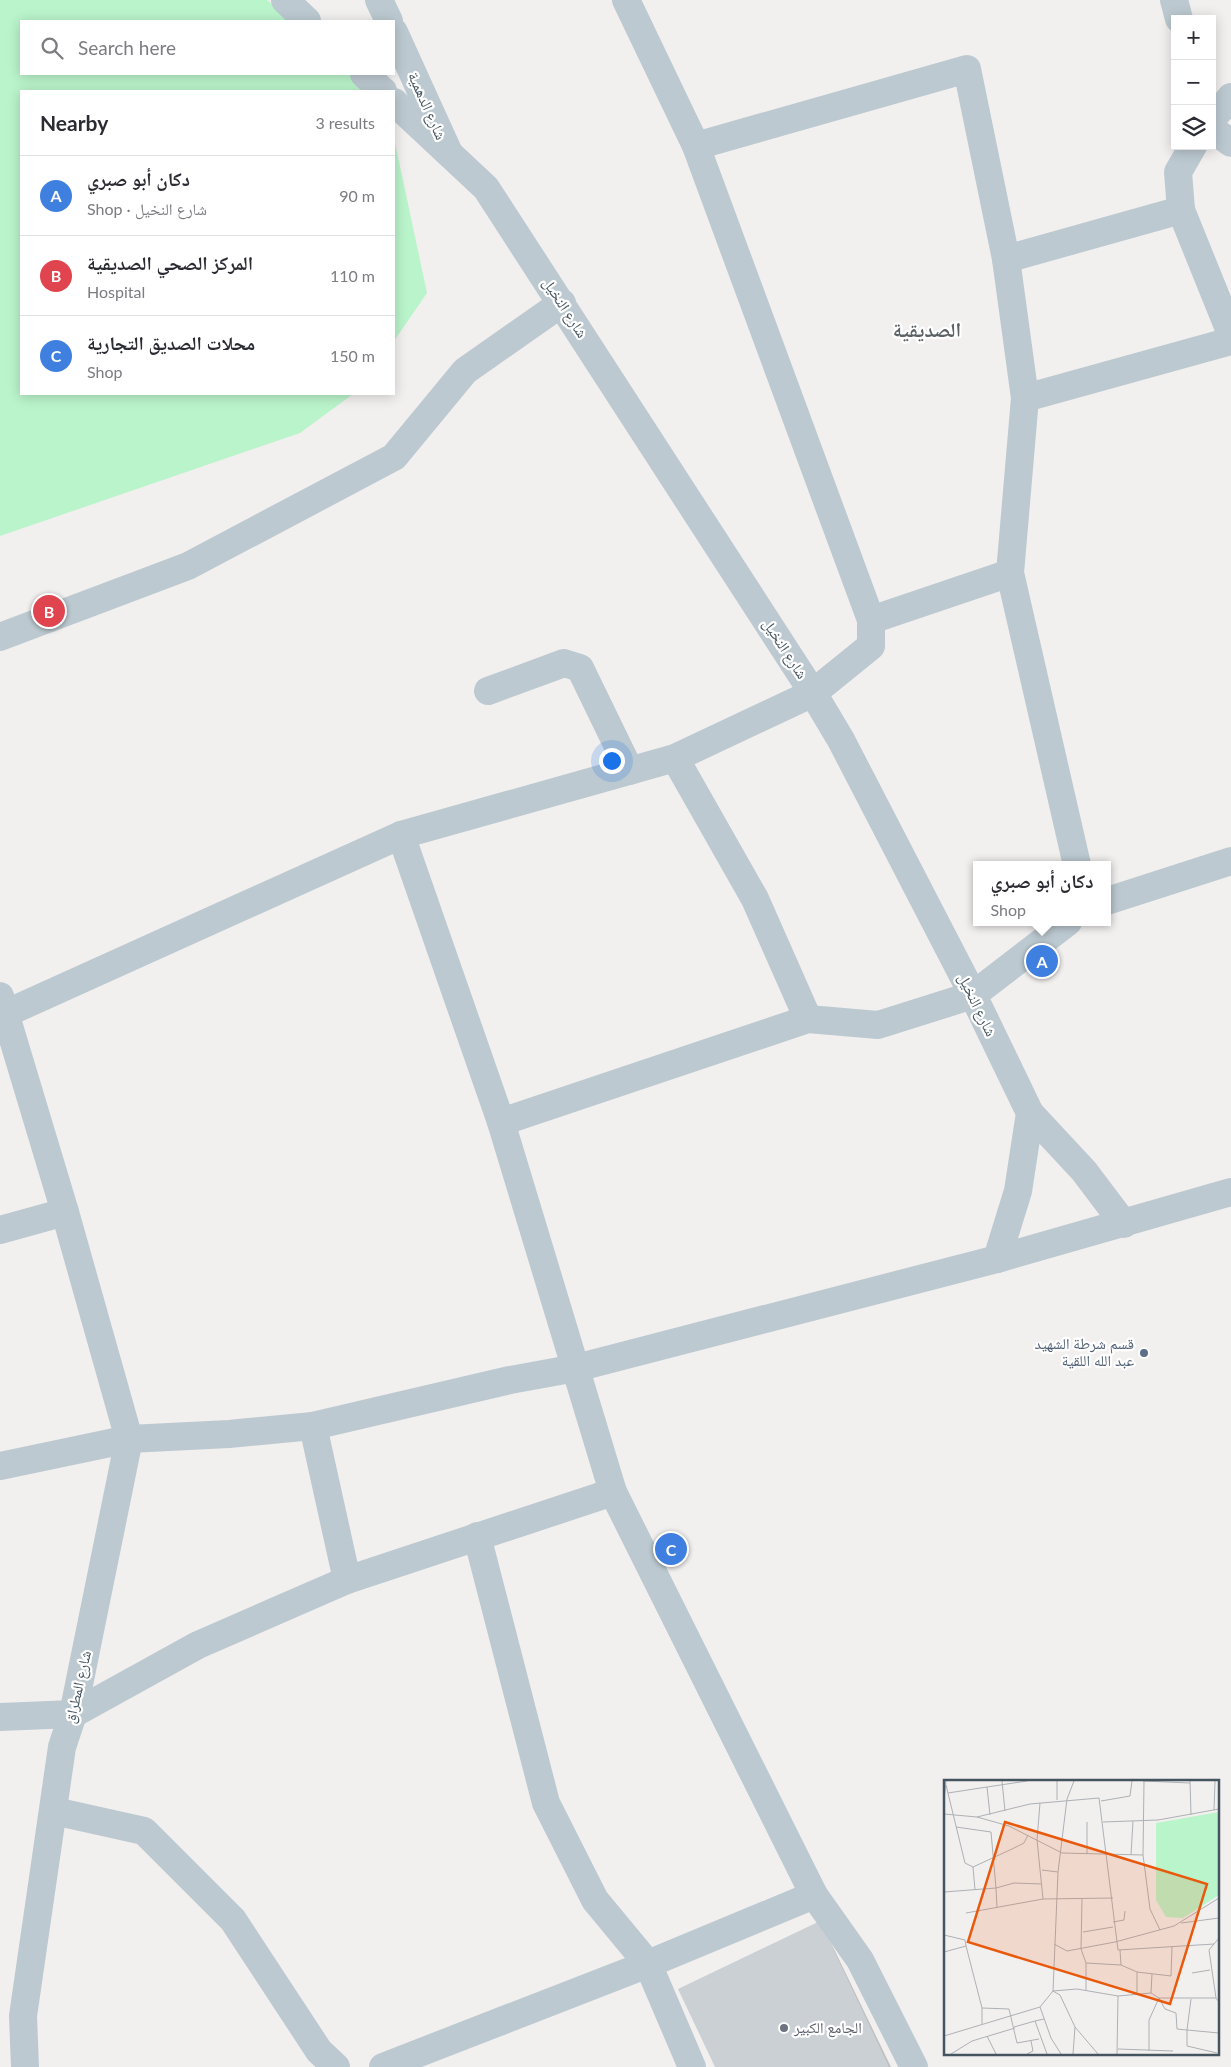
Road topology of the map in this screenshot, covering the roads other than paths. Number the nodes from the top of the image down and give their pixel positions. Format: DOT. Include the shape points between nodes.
graph roads {
  1 [pos="285,0"];
  2 [pos="379,0"];
  3 [pos="626,0"];
  4 [pos="1174,0"];
  5 [pos="1178,15"];
  6 [pos="306,20"];
  7 [pos="389,20"];
  8 [pos="395,34"];
  9 [pos="365,75"];
  10 [pos="382,90"];
  11 [pos="1231,97"];
  12 [pos="395,103"];
  13 [pos="1216,114"];
  14 [pos="1216,132"];
  15 [pos="1231,143"];
  16 [pos="696,146"];
  17 [pos="1192,150"];
  18 [pos="449,153"];
  19 [pos="1181,210"];
  20 [pos="1006,259"];
  21 [pos="562,304"];
  22 [pos="1231,334"];
  23 [pos="1231,341"];
  24 [pos="1025,398"];
  25 [pos="1010,573"];
  26 [pos="871,620"];
  27 [pos="0,636"];
  28 [pos="488,691"];
  29 [pos="813,692"];
  30 [pos="676,758"];
  31 [pos="630,771"];
  32 [pos="401,835"];
  33 [pos="1076,861"];
  34 [pos="1231,861"];
  35 [pos="1111,900"];
  36 [pos="1063,926"];
  37 [pos="973,995"];
  38 [pos="2,1009"];
  39 [pos="808,1019"];
  40 [pos="1030,1113"];
  41 [pos="501,1122"];
  42 [pos="1231,1192"];
  43 [pos="65,1212"];
  44 [pos="1124,1224"];
  45 [pos="0,1230"];
  46 [pos="997,1259"];
  47 [pos="576,1368"];
  48 [pos="312,1426"];
  49 [pos="129,1440"];
  50 [pos="0,1466"];
  51 [pos="613,1492"];
  52 [pos="477,1536"];
  53 [pos="347,1580"];
  54 [pos="73,1714"];
  55 [pos="0,1717"];
  56 [pos="54,1811"];
  57 [pos="814,1895"];
  58 [pos="648,1964"];
  59 [pos="25,2067"];
  60 [pos="336,2067"];
  61 [pos="383,2067"];
  62 [pos="692,2067"];
  63 [pos="914,2067"];
  1 -- 6 [label="street"];
  2 -- 7 [label="street"];
  3 -- 16 [label="street"];
  4 -- 5 [label="street"];
  8 -- 18 [label="street, شارع الدهمية"];
  9 -- 10 [label="street"];
  11 -- 13 [label="street"];
  12 -- 18 [label="street, شارع النخيل"];
  14 -- 15 [label="street"];
  16 -- 20 [label="street" via="967,69"];
  16 -- 26 [label="street"];
  17 -- 19 [label="street" via="1178,172"];
  18 -- 21 [label="street, شارع النخيل" via="486,188"];
  19 -- 20 [label="street"];
  19 -- 22 [label="street"];
  20 -- 24 [label="street"];
  21 -- 27 [label="street" via="466,370 394,457 188,566"];
  21 -- 29 [label="street, شارع النخيل"];
  23 -- 24 [label="street"];
  24 -- 25 [label="street"];
  25 -- 26 [label="street"];
  25 -- 33 [label="street"];
  26 -- 29 [label="street" via="871,646"];
  28 -- 31 [label="street" via="564,663 580,668"];
  29 -- 30 [label="street"];
  29 -- 37 [label="street, شارع النخيل"];
  30 -- 31 [label="street"];
  30 -- 39 [label="street" via="755,899"];
  31 -- 32 [label="street"];
  32 -- 38 [label="street"];
  32 -- 41 [label="street"];
  34 -- 35 [label="street"];
  36 -- 37 [label="street"];
  37 -- 39 [label="street" via="878,1025"];
  37 -- 40 [label="street, شارع النخيل"];
  38 -- 43 [label="street"];
  39 -- 41 [label="street"];
  40 -- 44 [label="street, شارع النخيل" via="1084,1171"];
  40 -- 46 [label="street" via="1018,1191"];
  41 -- 47 [label="street"];
  42 -- 44 [label="street"];
  43 -- 45 [label="street"];
  43 -- 49 [label="street"];
  44 -- 46 [label="street"];
  46 -- 47 [label="street"];
  47 -- 48 [label="street"];
  47 -- 51 [label="street"];
  48 -- 49 [label="street"];
  48 -- 53 [label="street"];
  49 -- 50 [label="street"];
  49 -- 54 [label="street, شارع المطراق"];
  51 -- 52 [label="street"];
  51 -- 57 [label="street"];
  52 -- 53 [label="street"];
  52 -- 58 [label="street" via="546,1803 595,1900"];
  53 -- 54 [label="street" via="198,1645"];
  54 -- 55 [label="street"];
  54 -- 56 [label="street, شارع المطراق" via="62,1747"];
  56 -- 59 [label="street, شارع المطراق" via="23,2016"];
  56 -- 60 [label="street" via="144,1832 233,1920 319,2051"];
  57 -- 58 [label="street"];
  57 -- 63 [label="street" via="860,1960"];
  58 -- 61 [label="street"];
  58 -- 62 [label="street"];
}
